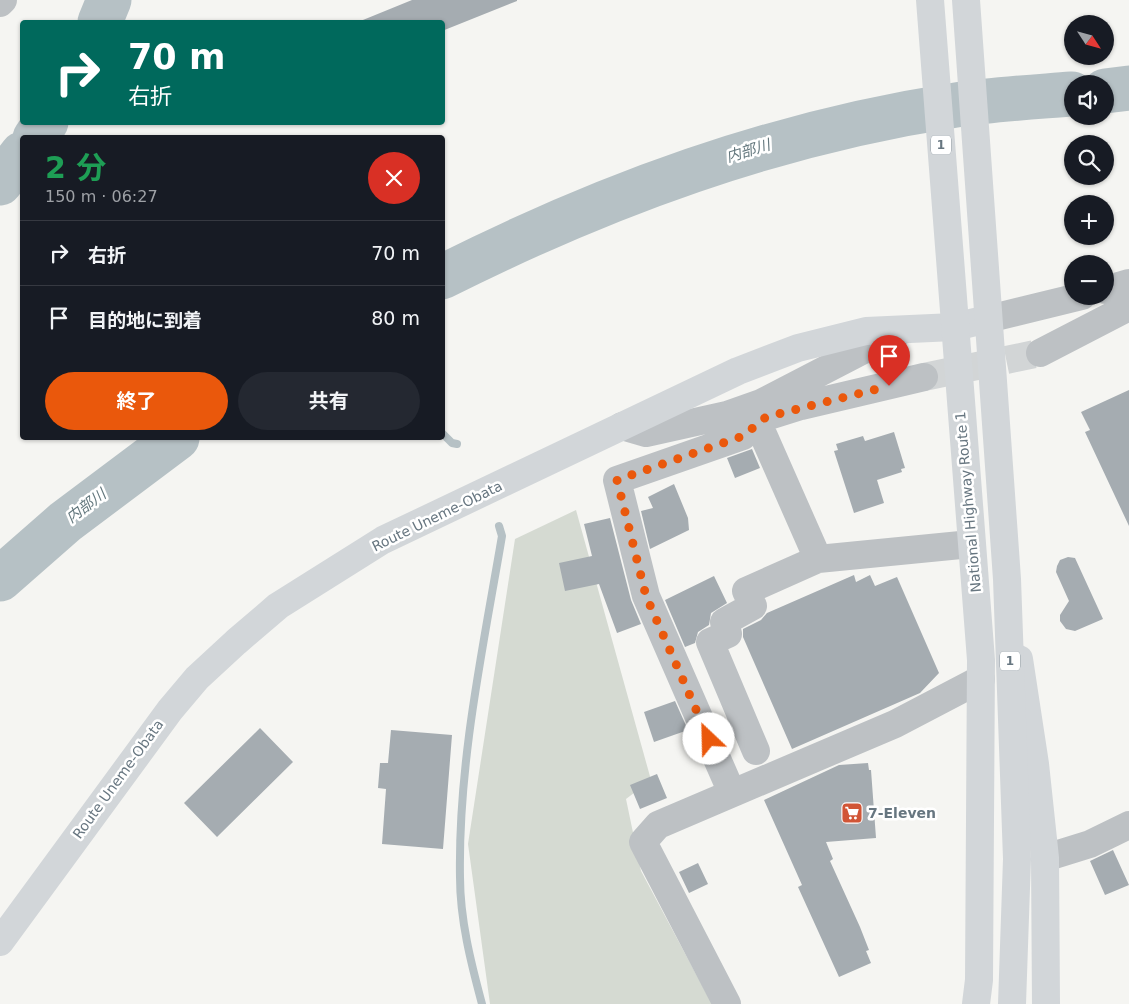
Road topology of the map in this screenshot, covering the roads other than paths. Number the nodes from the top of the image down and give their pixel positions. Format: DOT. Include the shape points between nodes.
graph roads {
  1 [pos="3,0"];
  2 [pos="930,0"];
  3 [pos="966,0"];
  4 [pos="0,3"];
  5 [pos="1129,283"];
  6 [pos="1114,287"];
  7 [pos="1064,300"];
  8 [pos="1129,307"];
  9 [pos="988,318"];
  10 [pos="954,327"];
  11 [pos="1129,329"];
  12 [pos="902,330"];
  13 [pos="924,377"];
  14 [pos="761,414"];
  15 [pos="622,426"];
  16 [pos="971,544"];
  17 [pos="818,559"];
  18 [pos="1007,578"];
  19 [pos="981,679"];
  20 [pos="756,751"];
  21 [pos="732,793"];
  22 [pos="1129,825"];
  23 [pos="1045,858"];
  24 [pos="0,942"];
  25 [pos="727,1004"];
  26 [pos="976,1004"];
  27 [pos="1012,1004"];
  28 [pos="1046,1004"];
  1 -- 4 [label="street"];
  2 -- 10 [label="main road, National Highway Route 1 / 1"];
  3 -- 9 [label="main road, 1" via="988,278"];
  5 -- 6 [label="street"];
  7 -- 9 [label="street"];
  8 -- 11 [label="street" via="1040,353"];
  9 -- 10 [label="main road, Route Uneme-Obata"];
  9 -- 18 [label="main road, 1"];
  10 -- 12 [label="main road, Route Uneme-Obata"];
  10 -- 16 [label="main road, National Highway Route 1 / 1"];
  12 -- 14 [label="street"];
  12 -- 15 [label="main road, Route Uneme-Obata" via="866,331 798,348 738,371"];
  13 -- 14 [label="street"];
  14 -- 15 [label="street" via="727,414 646,434"];
  14 -- 17 [label="street"];
  14 -- 21 [label="street" via="743,436 617,480 646,596"];
  15 -- 24 [label="main road, Route Uneme-Obata" via="383,540 278,606 197,678 170,710"];
  16 -- 17 [label="street"];
  16 -- 19 [label="main road, National Highway Route 1 / 1"];
  17 -- 20 [label="street" via="746,591 753,606 724,622 728,634 710,642"];
  18 -- 23 [label="main road" via="1035,764"];
  18 -- 27 [label="main road, 1" via="1017,859"];
  19 -- 21 [label="street" via="895,724"];
  19 -- 26 [label="main road, National Highway Route 1 / 1" via="979,980"];
  21 -- 25 [label="street" via="658,825 643,842"];
  22 -- 23 [label="street" via="1090,844"];
  23 -- 28 [label="main road"];
}
